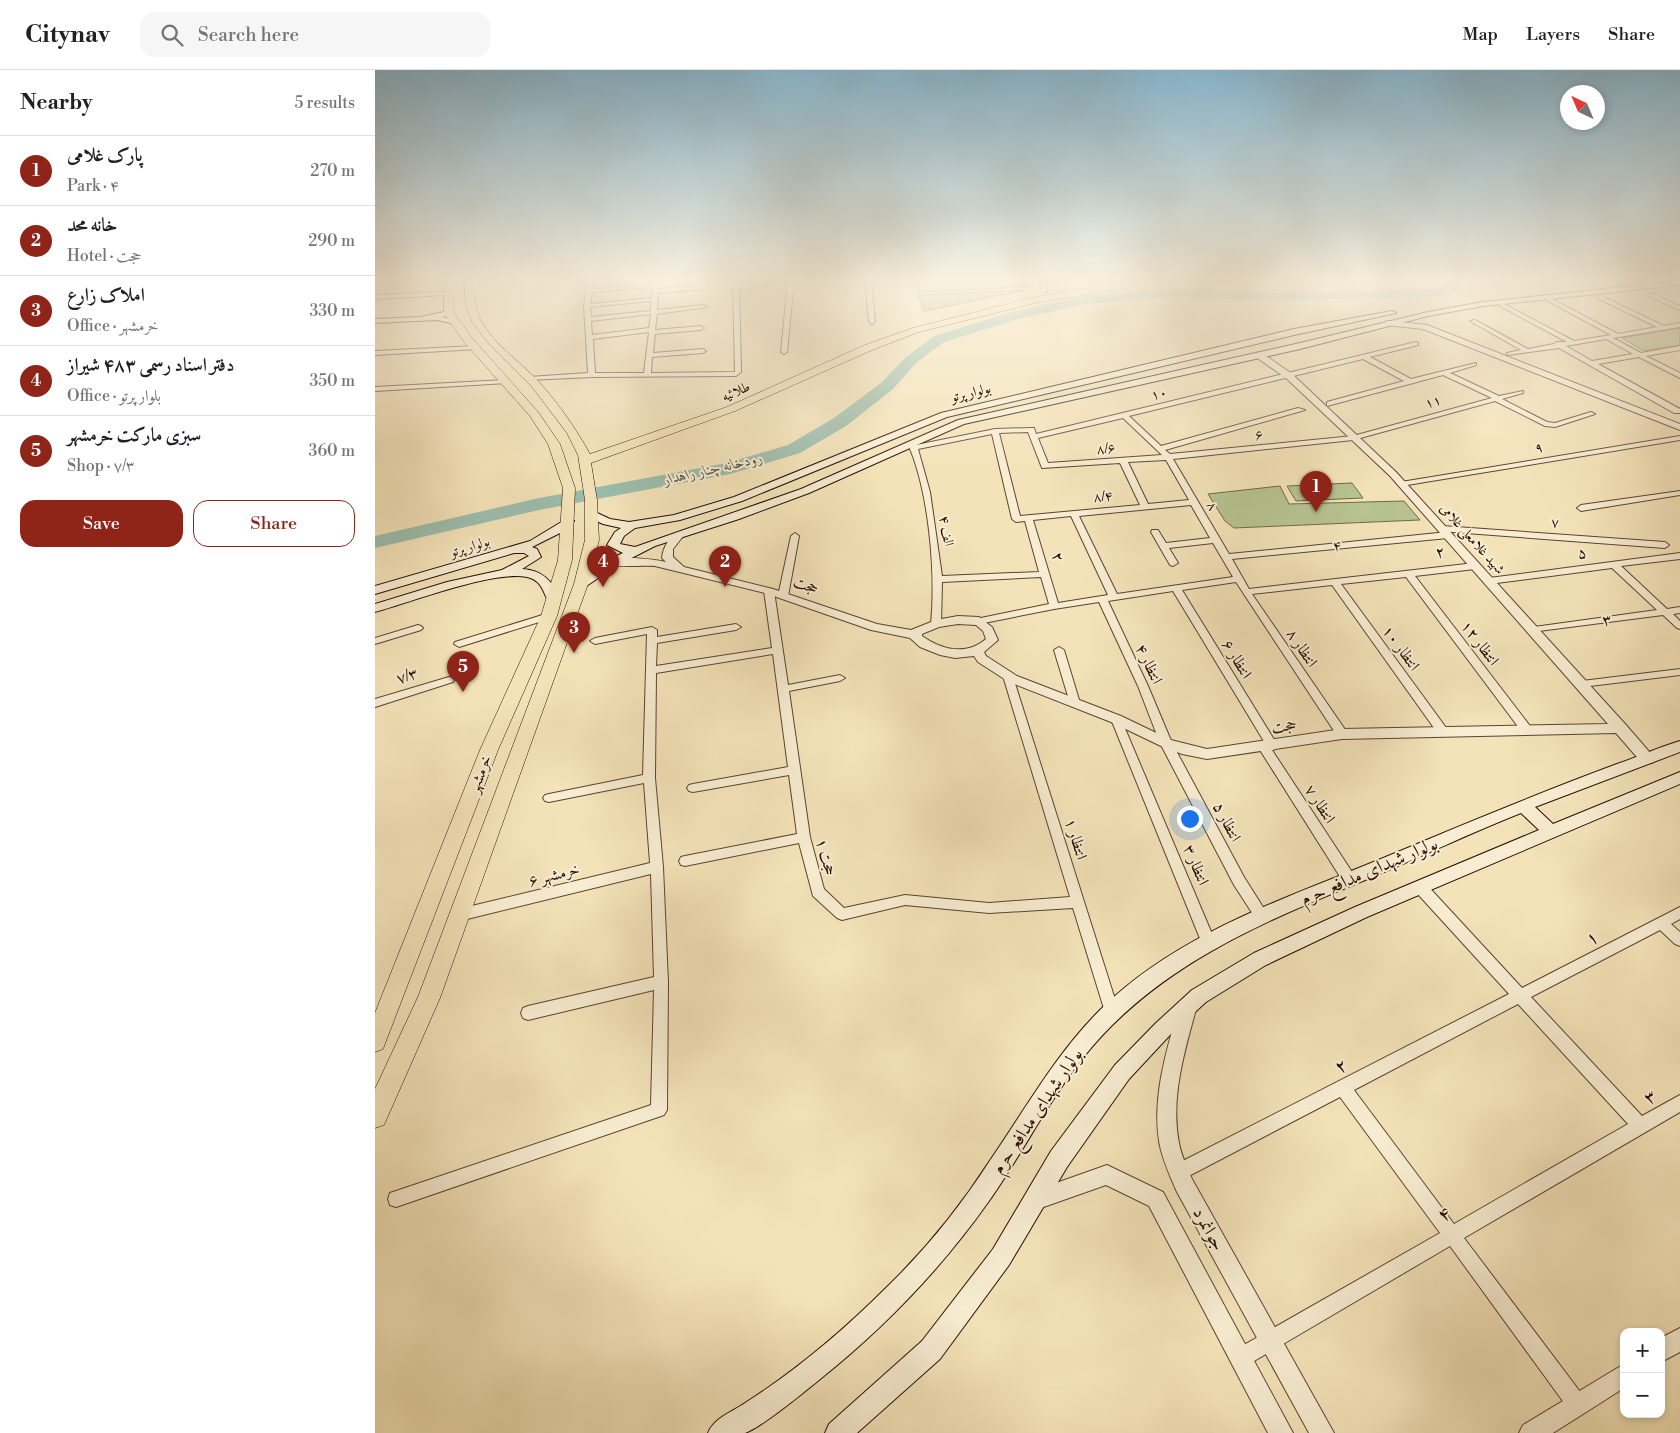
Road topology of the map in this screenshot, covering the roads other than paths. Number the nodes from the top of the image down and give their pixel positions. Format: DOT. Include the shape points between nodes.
graph roads {
  1 [pos="472,344"];
  2 [pos="495,344"];
  3 [pos="590,344"];
  4 [pos="650,344"];
  5 [pos="737,344"];
  6 [pos="785,344"];
  7 [pos="856,344"];
  8 [pos="884,344"];
  9 [pos="1243,344"];
  10 [pos="1305,344"];
  11 [pos="1416,344"];
  12 [pos="1466,344"];
  13 [pos="1485,344"];
  14 [pos="1514,344"];
  15 [pos="1557,344"];
  16 [pos="1618,344"];
  17 [pos="475,348"];
  18 [pos="1680,348"];
  19 [pos="1526,350"];
  20 [pos="703,351"];
  21 [pos="784,352"];
  22 [pos="375,353"];
  23 [pos="1509,354"];
  24 [pos="649,355"];
  25 [pos="1259,355"];
  26 [pos="1640,355"];
  27 [pos="1365,357"];
  28 [pos="1591,363"];
  29 [pos="1474,364"];
  30 [pos="1131,369"];
  31 [pos="788,372"];
  32 [pos="1445,373"];
  33 [pos="592,375"];
  34 [pos="647,375"];
  35 [pos="1289,376"];
  36 [pos="1680,376"];
  37 [pos="529,379"];
  38 [pos="1143,381"];
  39 [pos="505,382"];
  40 [pos="1410,382"];
  41 [pos="375,389"];
  42 [pos="745,391"];
  43 [pos="1521,392"];
  44 [pos="1497,399"];
  45 [pos="1330,404"];
  46 [pos="1301,410"];
  47 [pos="1679,413"];
  48 [pos="1591,414"];
  49 [pos="1124,415"];
  50 [pos="1680,427"];
  51 [pos="995,431"];
  52 [pos="1034,437"];
  53 [pos="1353,438"];
  54 [pos="1680,438"];
  55 [pos="913,446"];
  56 [pos="581,448"];
  57 [pos="1159,448"];
  58 [pos="1168,456"];
  59 [pos="1123,460"];
  60 [pos="585,461"];
  61 [pos="797,476"];
  62 [pos="1401,484"];
  63 [pos="814,487"];
  64 [pos="1680,493"];
  65 [pos="1194,502"];
  66 [pos="591,507"];
  67 [pos="1145,507"];
  68 [pos="1581,508"];
  69 [pos="1074,514"];
  70 [pos="1028,518"];
  71 [pos="568,520"];
  72 [pos="633,525"];
  73 [pos="1155,532"];
  74 [pos="1445,532"];
  75 [pos="679,535"];
  76 [pos="795,536"];
  77 [pos="1216,540"];
  78 [pos="1665,545"];
  79 [pos="1163,546"];
  80 [pos="637,551"];
  81 [pos="492,556"];
  82 [pos="1680,556"];
  83 [pos="1226,557"];
  84 [pos="1173,563"];
  85 [pos="610,564"];
  86 [pos="1613,564"];
  87 [pos="1475,566"];
  88 [pos="684,570"];
  89 [pos="1045,574"];
  90 [pos="1409,574"];
  91 [pos="485,577"];
  92 [pos="938,579"];
  93 [pos="1238,579"];
  94 [pos="1489,581"];
  95 [pos="1335,582"];
  96 [pos="581,584"];
  97 [pos="1176,588"];
  98 [pos="375,590"];
  99 [pos="769,591"];
  100 [pos="1246,592"];
  101 [pos="783,596"];
  102 [pos="1114,597"];
  103 [pos="1102,599"];
  104 [pos="555,601"];
  105 [pos="1054,606"];
  106 [pos="375,608"];
  107 [pos="1680,610"];
  108 [pos="1665,612"];
  109 [pos="549,616"];
  110 [pos="979,621"];
  111 [pos="936,624"];
  112 [pos="1680,626"];
  113 [pos="736,627"];
  114 [pos="418,628"];
  115 [pos="1534,630"];
  116 [pos="916,636"];
  117 [pos="375,641"];
  118 [pos="595,641"];
  119 [pos="652,642"];
  120 [pos="459,644"];
  121 [pos="777,650"];
  122 [pos="1059,650"];
  123 [pos="977,651"];
  124 [pos="651,670"];
  125 [pos="1680,672"];
  126 [pos="1008,676"];
  127 [pos="840,678"];
  128 [pos="449,680"];
  129 [pos="1582,684"];
  130 [pos="783,689"];
  131 [pos="375,703"];
  132 [pos="1075,704"];
  133 [pos="1116,719"];
  134 [pos="1621,728"];
  135 [pos="1526,730"];
  136 [pos="1443,732"];
  137 [pos="1342,734"];
  138 [pos="521,741"];
  139 [pos="1165,743"];
  140 [pos="491,744"];
  141 [pos="1268,746"];
  142 [pos="1680,746"];
  143 [pos="1647,759"];
  144 [pos="794,770"];
  145 [pos="649,778"];
  146 [pos="1678,782"];
  147 [pos="693,788"];
  148 [pos="549,798"];
  149 [pos="1523,805"];
  150 [pos="1550,831"];
  151 [pos="804,837"];
  152 [pos="685,861"];
  153 [pos="657,867"];
  154 [pos="1349,879"];
  155 [pos="1420,887"];
  156 [pos="1078,902"];
  157 [pos="1680,913"];
  158 [pos="459,915"];
  159 [pos="1261,916"];
  160 [pos="1661,923"];
  161 [pos="1680,940"];
  162 [pos="1208,941"];
  163 [pos="661,982"];
  164 [pos="1521,996"];
  165 [pos="1188,1006"];
  166 [pos="1112,1012"];
  167 [pos="528,1013"];
  168 [pos="375,1041"];
  169 [pos="1343,1088"];
  170 [pos="1680,1103"];
  171 [pos="375,1116"];
  172 [pos="1640,1126"];
  173 [pos="1179,1172"];
  174 [pos="397,1199"];
  175 [pos="1035,1200"];
  176 [pos="1452,1234"];
  177 [pos="1680,1339"];
  178 [pos="1270,1340"];
  179 [pos="1665,1348"];
  180 [pos="1242,1357"];
  181 [pos="1620,1377"];
  182 [pos="1577,1404"];
  183 [pos="721,1433"];
  184 [pos="838,1433"];
  185 [pos="1281,1433"];
  186 [pos="1322,1433"];
  187 [pos="1531,1433"];
  1 -- 17 [label="main road, خرمشهر"];
  2 -- 37 [label="main road"];
  3 -- 33 [label="street"];
  4 -- 24 [label="street"];
  5 -- 34 [label="street" via="738,372 730,375"];
  6 -- 21 [label="street"];
  7 -- 31 [label="main road"];
  8 -- 60 [label="main road, طلائیه" via="746,404"];
  9 -- 30 [label="main road, بولوار پرتو"];
  10 -- 25 [label="main road, بولوار پرتو"];
  11 -- 27 [label="street, ۱۰"];
  12 -- 50 [label="street"];
  13 -- 23 [label="street"];
  14 -- 19 [label="street"];
  15 -- 19 [label="street"];
  15 -- 28 [label="street"];
  16 -- 26 [label="street"];
  17 -- 22 [label="street"];
  17 -- 39 [label="main road, خرمشهر"];
  18 -- 26 [label="street"];
  19 -- 23 [label="street"];
  20 -- 24 [label="street"];
  23 -- 47 [label="street" via="1667,413"];
  24 -- 34 [label="street"];
  25 -- 35 [label="street, شهید غلامعلی غلامی"];
  25 -- 38 [label="main road, بولوار پرتو"];
  26 -- 28 [label="street"];
  26 -- 36 [label="street"];
  27 -- 35 [label="street, ۱۰"];
  27 -- 40 [label="street"];
  28 -- 47 [label="street"];
  29 -- 32 [label="street"];
  30 -- 38 [label="main road"];
  30 -- 61 [label="main road, بولوار پرتو" via="944,415"];
  32 -- 40 [label="street"];
  32 -- 44 [label="street"];
  33 -- 34 [label="street"];
  33 -- 37 [label="street"];
  35 -- 49 [label="street, ۱۰"];
  35 -- 53 [label="street, شهید غلامعلی غلامی"];
  37 -- 56 [label="main road"];
  38 -- 55 [label="main road, بولوار پرتو" via="961,422"];
  39 -- 41 [label="street"];
  39 -- 71 [label="main road, خرمشهر" via="534,414 554,444 569,488"];
  40 -- 45 [label="street"];
  42 -- 56 [label="main road, طلائیه" via="664,426"];
  43 -- 44 [label="street, ۱۱"];
  44 -- 48 [label="street" via="1545,424 1555,425"];
  44 -- 53 [label="street, ۱۱"];
  46 -- 57 [label="street"];
  49 -- 52 [label="street, ۱۰"];
  49 -- 57 [label="street, ۸"];
  51 -- 52 [label="street" via="1031,430"];
  51 -- 55 [label="street"];
  51 -- 70 [label="street, ۸/۴" via="1016,519"];
  52 -- 59 [label="street, ۸/۶" via="1045,466"];
  53 -- 58 [label="street, ۶"];
  53 -- 62 [label="street, شهید غلامعلی غلامی"];
  54 -- 62 [label="street, ۹"];
  55 -- 63 [label="main road, بولوار پرتو"];
  55 -- 92 [label="street, ۴ الف" via="921,468"];
  56 -- 60 [label="main road"];
  57 -- 58 [label="street, ۸"];
  58 -- 59 [label="street, ۸/۶"];
  58 -- 65 [label="street, ۸"];
  59 -- 67 [label="street"];
  60 -- 66 [label="main road"];
  61 -- 63 [label="main road"];
  61 -- 72 [label="main road, بولوار پرتو" via="676,518"];
  62 -- 74 [label="street, شهید غلامعلی غلامی"];
  63 -- 75 [label="main road, بولوار پرتو"];
  64 -- 68 [label="street"];
  65 -- 67 [label="street, ۸/۴"];
  65 -- 77 [label="street, ۸"];
  66 -- 72 [label="main road, بولوار پرتو" via="607,522"];
  66 -- 96 [label="main road" via="592,540"];
  67 -- 69 [label="street, ۸/۴"];
  69 -- 70 [label="street, ۸/۴"];
  69 -- 102 [label="street"];
  70 -- 89 [label="street, ۲"];
  71 -- 81 [label="main road, بولوار پرتو" via="556,532 534,543"];
  71 -- 104 [label="main road, خرمشهر" via="565,560"];
  72 -- 80 [label="main road" via="619,534 613,545"];
  73 -- 79 [label="street"];
  74 -- 78 [label="street, ۷"];
  74 -- 83 [label="street, ۴"];
  74 -- 87 [label="street, شهید غلامعلی غلامی"];
  75 -- 80 [label="main road, بولوار پرتو"];
  75 -- 88 [label="street" via="668,549 667,558"];
  76 -- 101 [label="street"];
  77 -- 79 [label="street"];
  77 -- 83 [label="street, ۸"];
  79 -- 84 [label="street"];
  80 -- 85 [label="main road, بولوار پرتو"];
  81 -- 91 [label="main road" via="525,549 535,554 523,564"];
  81 -- 98 [label="main road, بولوار پرتو"];
  82 -- 86 [label="street, ۵"];
  83 -- 93 [label="street, ۸"];
  85 -- 88 [label="street, حجت" via="637,561"];
  85 -- 96 [label="main road, بولوار پرتو"];
  86 -- 94 [label="street, ۵"];
  86 -- 108 [label="street"];
  87 -- 90 [label="street, ۲"];
  87 -- 94 [label="street, شهید غلامعلی غلامی"];
  88 -- 99 [label="street, حجت"];
  89 -- 92 [label="street"];
  89 -- 105 [label="street, ۲"];
  90 -- 95 [label="street"];
  90 -- 135 [label="street, انتظار ۱۲"];
  91 -- 104 [label="main road, بولوار پرتو" via="526,573 536,576 550,586"];
  91 -- 106 [label="main road, بولوار پرتو"];
  92 -- 111 [label="street, ۴ الف"];
  93 -- 97 [label="street"];
  93 -- 100 [label="street, انتظار ۸"];
  94 -- 115 [label="street, شهید غلامعلی غلامی"];
  95 -- 100 [label="street"];
  95 -- 136 [label="street, انتظار ۱۰"];
  96 -- 138 [label="main road"];
  97 -- 102 [label="street"];
  97 -- 141 [label="street, انتظار ۶"];
  99 -- 101 [label="street, حجت"];
  99 -- 121 [label="street, حجت ۱"];
  100 -- 137 [label="street, انتظار ۸"];
  101 -- 116 [label="street, حجت" via="875,627"];
  102 -- 103 [label="street"];
  103 -- 105 [label="street"];
  103 -- 139 [label="street, انتظار ۴" via="1143,686"];
  104 -- 109 [label="main road, خرمشهر"];
  105 -- 110 [label="street"];
  107 -- 108 [label="street, ۳"];
  108 -- 112 [label="street"];
  108 -- 115 [label="street, ۳"];
  109 -- 120 [label="street"];
  109 -- 140 [label="main road, خرمشهر"];
  110 -- 111 [label="street"];
  110 -- 123 [label="street" via="992,640 985,649"];
  111 -- 116 [label="street" via="916,632"];
  113 -- 119 [label="street"];
  114 -- 117 [label="street"];
  115 -- 129 [label="street, شهید غلامعلی غلامی"];
  116 -- 123 [label="street, حجت" via="924,644 945,651 967,654"];
  118 -- 119 [label="street" via="652,630"];
  119 -- 124 [label="street"];
  121 -- 124 [label="street"];
  121 -- 130 [label="street, حجت ۱"];
  122 -- 132 [label="street"];
  123 -- 126 [label="street, حجت" via="981,659"];
  124 -- 145 [label="street"];
  125 -- 129 [label="street"];
  126 -- 132 [label="street, حجت"];
  126 -- 156 [label="street, انتظار ۱"];
  127 -- 130 [label="street"];
  128 -- 131 [label="street, ۷/۳"];
  129 -- 134 [label="street, شهید غلامعلی غلامی"];
  130 -- 144 [label="street, حجت ۱"];
  132 -- 133 [label="street, حجت"];
  133 -- 139 [label="street, حجت"];
  133 -- 162 [label="street, انتظار ۳"];
  134 -- 135 [label="street, حجت"];
  134 -- 143 [label="street, شهید غلامعلی غلامی"];
  135 -- 136 [label="street, حجت"];
  136 -- 137 [label="street, حجت"];
  137 -- 141 [label="street, حجت"];
  138 -- 140 [label="main road"];
  138 -- 158 [label="main road"];
  139 -- 141 [label="street, حجت" via="1207,754"];
  139 -- 159 [label="street, انتظار ۵"];
  140 -- 168 [label="main road, خرمشهر"];
  141 -- 154 [label="street, انتظار ۷"];
  142 -- 143 [label="main road, بولوار شهدای مدافع حرم"];
  143 -- 149 [label="main road, بولوار شهدای مدافع حرم"];
  144 -- 147 [label="street"];
  144 -- 151 [label="street, حجت ۱"];
  145 -- 148 [label="street"];
  145 -- 153 [label="street"];
  146 -- 150 [label="main road, بولوار شهدای مدافع حرم"];
  149 -- 150 [label="main road"];
  149 -- 154 [label="main road, بولوار شهدای مدافع حرم"];
  150 -- 155 [label="main road, بولوار شهدای مدافع حرم"];
  151 -- 152 [label="street"];
  151 -- 156 [label="street, حجت ۱" via="819,892 842,914 905,900 989,908"];
  153 -- 158 [label="street, خرمشهر ۶"];
  153 -- 163 [label="street"];
  154 -- 159 [label="main road, بولوار شهدای مدافع حرم"];
  155 -- 164 [label="street"];
  155 -- 165 [label="main road, بولوار شهدای مدافع حرم" via="1261,959"];
  156 -- 166 [label="street, انتظار ۱"];
  157 -- 160 [label="street, ۱"];
  158 -- 171 [label="main road" via="429,998"];
  159 -- 162 [label="main road, بولوار شهدای مدافع حرم"];
  160 -- 161 [label="street"];
  160 -- 164 [label="street, ۱"];
  162 -- 166 [label="main road, بولوار شهدای مدافع حرم" via="1161,971"];
  163 -- 167 [label="street"];
  163 -- 174 [label="street" via="659,1110"];
  164 -- 169 [label="street, ۲"];
  164 -- 172 [label="street"];
  165 -- 173 [label="street, جوانمرد" via="1168,1093 1169,1142"];
  165 -- 175 [label="main road, بولوار شهدای مدافع حرم" via="1122,1072 1059,1159"];
  166 -- 183 [label="main road, بولوار شهدای مدافع حرم" via="1079,1046 982,1193 914,1275 806,1375"];
  169 -- 173 [label="street, ۲"];
  169 -- 176 [label="street"];
  170 -- 172 [label="street, ۳"];
  172 -- 176 [label="street, ۴"];
  173 -- 178 [label="street, جوانمرد"];
  175 -- 180 [label="street, جوانمرد" via="1107,1175 1156,1199"];
  175 -- 184 [label="main road, بولوار شهدای مدافع حرم" via="1001,1258 931,1350"];
  176 -- 178 [label="street, ۴"];
  176 -- 182 [label="street"];
  177 -- 179 [label="street"];
  178 -- 180 [label="street, ۴"];
  178 -- 186 [label="street, جوانمرد"];
  180 -- 185 [label="street, جوانمرد"];
  181 -- 182 [label="street"];
  182 -- 187 [label="street"];
}
